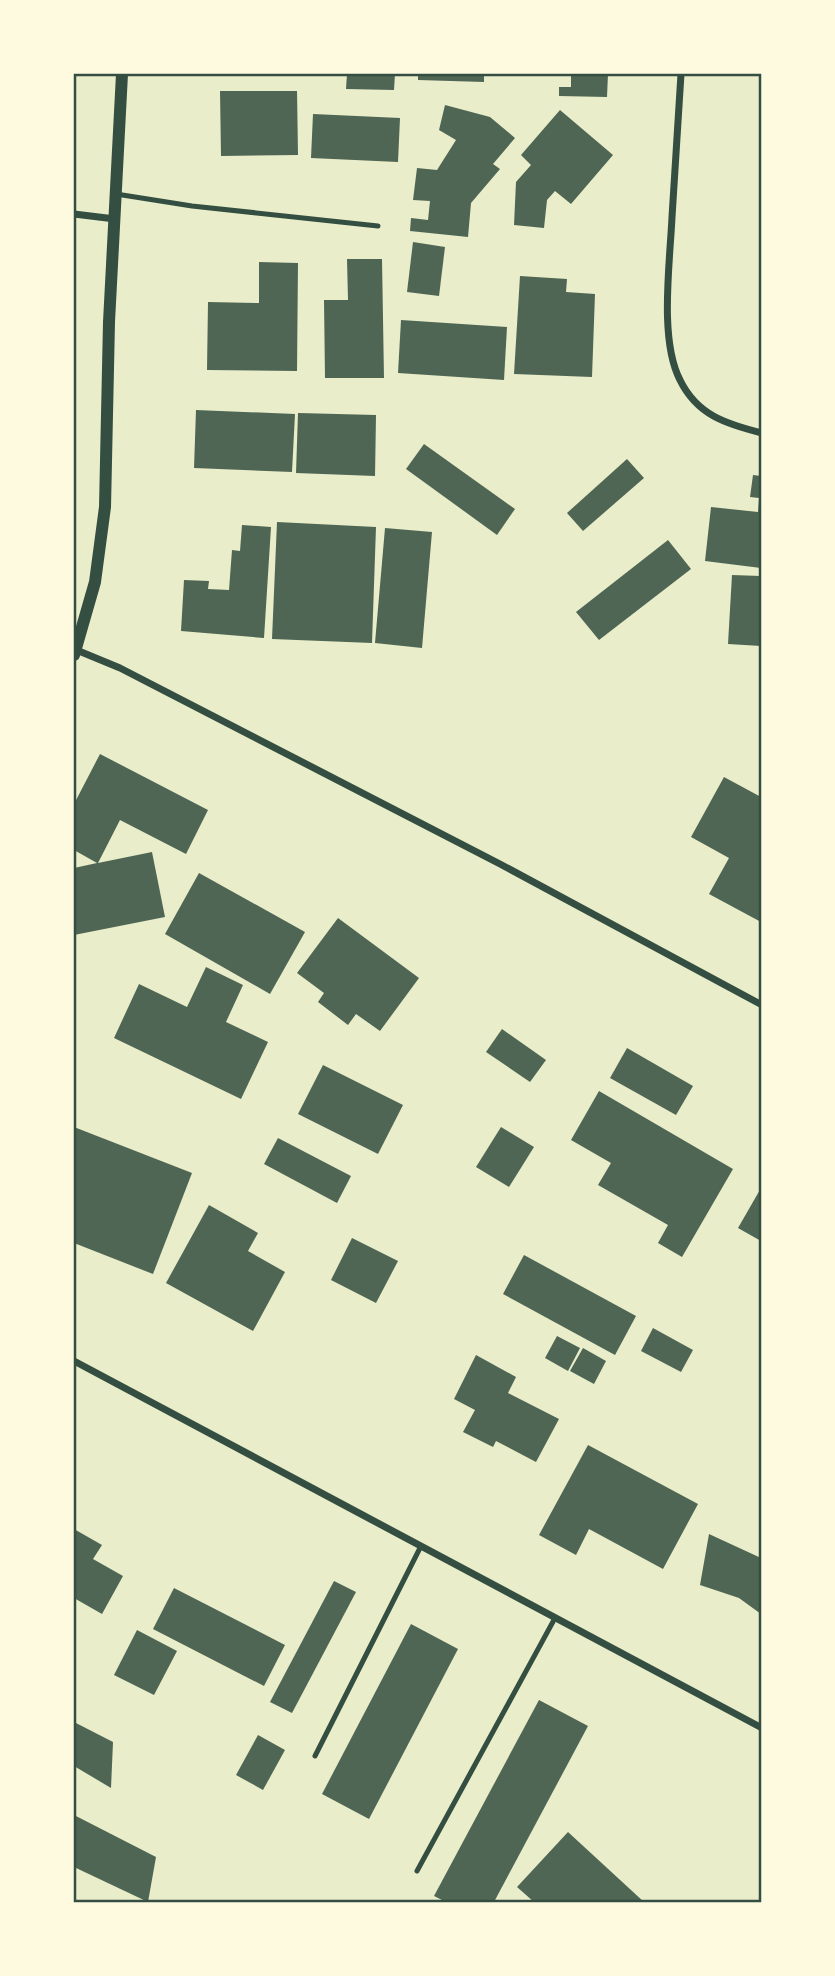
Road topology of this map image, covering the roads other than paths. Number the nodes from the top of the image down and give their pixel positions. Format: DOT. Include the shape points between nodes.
graph roads {
  1 [pos="122,74"];
  2 [pos="681,74"];
  3 [pos="116,194"];
  4 [pos="74,214"];
  5 [pos="115,219"];
  6 [pos="378,226"];
  7 [pos="761,432"];
  8 [pos="74,651"];
  9 [pos="761,1005"];
  10 [pos="74,1361"];
  11 [pos="421,1546"];
  12 [pos="555,1618"];
  13 [pos="761,1728"];
  14 [pos="315,1756"];
  15 [pos="417,1871"];
  1 -- 3 [label="street"];
  2 -- 7 [label="street" via="668,344 679,379 705,412"];
  3 -- 5 [label="street"];
  3 -- 6 [label="lane"];
  4 -- 5 [label="street"];
  5 -- 8 [label="street" via="105,507 95,582"];
  8 -- 9 [label="street" via="120,668 487,857"];
  10 -- 11 [label="street"];
  11 -- 12 [label="street"];
  11 -- 14 [label="lane"];
  12 -- 13 [label="street"];
  12 -- 15 [label="lane"];
}
